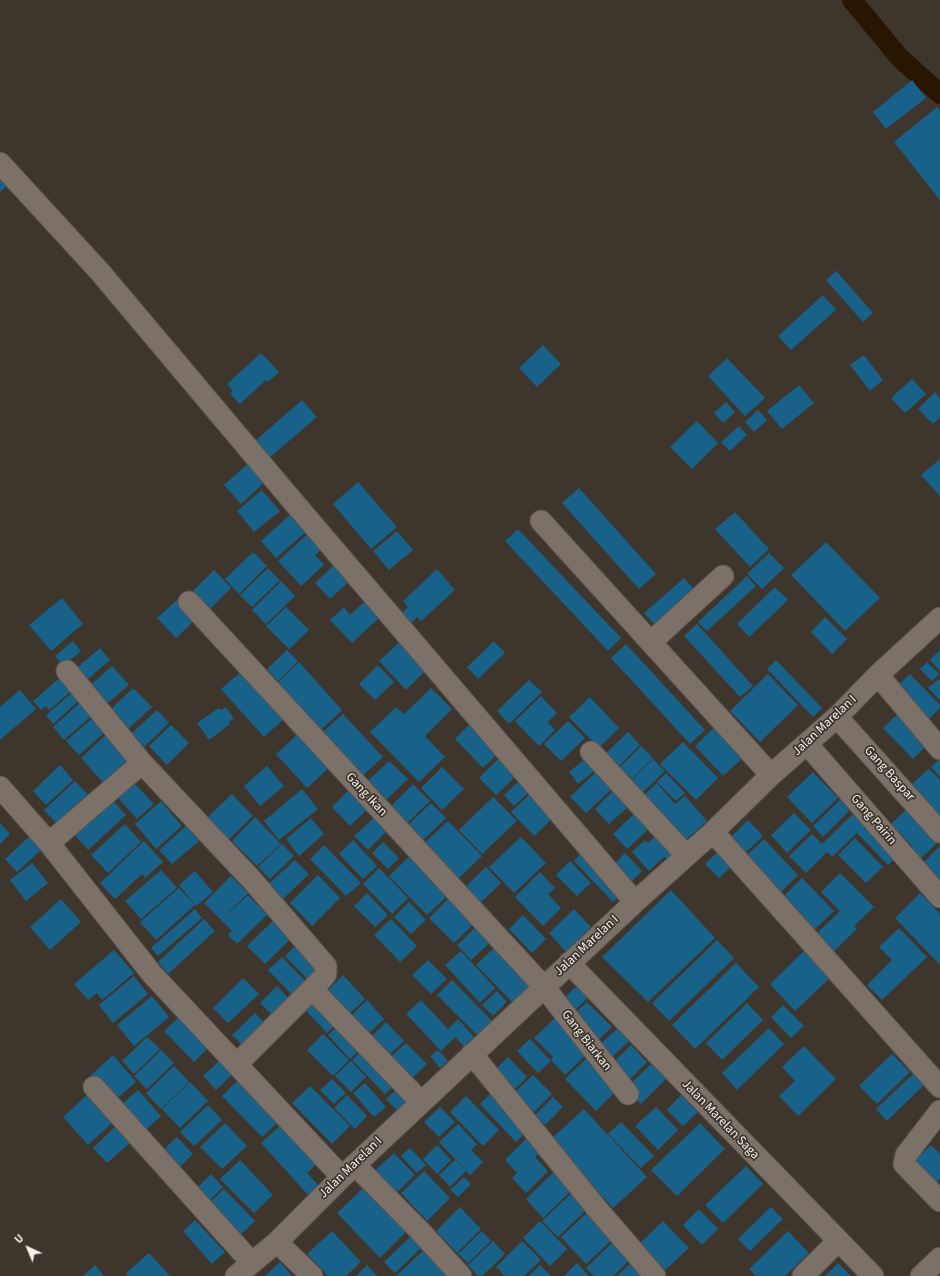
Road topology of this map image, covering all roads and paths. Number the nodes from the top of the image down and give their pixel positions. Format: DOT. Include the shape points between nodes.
graph roads {
  1 [pos="0,163"];
  2 [pos="541,521"];
  3 [pos="723,576"];
  4 [pos="188,602"];
  5 [pos="940,618"];
  6 [pos="651,642"];
  7 [pos="67,671"];
  8 [pos="878,675"];
  9 [pos="837,717"];
  10 [pos="806,744"];
  11 [pos="940,749"];
  12 [pos="591,752"];
  13 [pos="142,763"];
  14 [pos="771,775"];
  15 [pos="0,787"];
  16 [pos="712,832"];
  17 [pos="940,832"];
  18 [pos="49,843"];
  19 [pos="686,855"];
  20 [pos="940,897"];
  21 [pos="635,902"];
  22 [pos="569,963"];
  23 [pos="544,987"];
  24 [pos="312,989"];
  25 [pos="472,1054"];
  26 [pos="237,1064"];
  27 [pos="94,1087"];
  28 [pos="940,1087"];
  29 [pos="628,1094"];
  30 [pos="421,1102"];
  31 [pos="940,1111"];
  32 [pos="348,1171"];
  33 [pos="940,1201"];
  34 [pos="838,1241"];
  35 [pos="277,1242"];
  36 [pos="940,1258"];
  37 [pos="244,1269"];
  38 [pos="312,1276"];
  39 [pos="461,1276"];
  40 [pos="655,1276"];
  41 [pos="803,1276"];
  42 [pos="873,1276"];
  43 [pos="921,1276"];
  1 -- 21 [label="street" via="100,272"];
  2 -- 6 [label="street"];
  3 -- 6 [label="street"];
  4 -- 23 [label="street, Gang Ikan"];
  5 -- 8 [label="street, Jalan Marelan I"];
  6 -- 14 [label="street"];
  7 -- 13 [label="street"];
  8 -- 9 [label="street, Jalan Marelan I"];
  8 -- 11 [label="street"];
  9 -- 10 [label="street, Jalan Marelan I"];
  9 -- 17 [label="street, Gang Baspar"];
  10 -- 14 [label="street, Jalan Marelan I"];
  10 -- 20 [label="street, Gang Pairin"];
  12 -- 19 [label="street"];
  13 -- 18 [label="street"];
  13 -- 24 [label="street" via="252,880 326,966 326,974"];
  14 -- 16 [label="street, Jalan Marelan I"];
  15 -- 18 [label="street"];
  16 -- 19 [label="street, Jalan Marelan I"];
  16 -- 28 [label="street"];
  18 -- 26 [label="street" via="152,974"];
  19 -- 21 [label="street, Jalan Marelan I"];
  21 -- 22 [label="street, Jalan Marelan I"];
  22 -- 23 [label="street, Jalan Marelan I"];
  22 -- 34 [label="street, Jalan Marelan Saga"];
  23 -- 25 [label="street, Jalan Marelan I"];
  23 -- 29 [label="street, Gang Biarkan"];
  24 -- 26 [label="street"];
  24 -- 30 [label="street"];
  25 -- 30 [label="street, Jalan Marelan I"];
  25 -- 40 [label="street" via="598,1210"];
  26 -- 32 [label="street"];
  27 -- 37 [label="street"];
  30 -- 32 [label="street, Jalan Marelan I"];
  31 -- 33 [label="street" via="904,1160 904,1164"];
  32 -- 35 [label="street, Jalan Marelan I"];
  32 -- 39 [label="street" via="420,1231"];
  34 -- 41 [label="street"];
  34 -- 42 [label="street, Jalan Marelan Saga"];
  35 -- 37 [label="street, Jalan Marelan I"];
  35 -- 38 [label="street"];
  36 -- 43 [label="street"];
}
